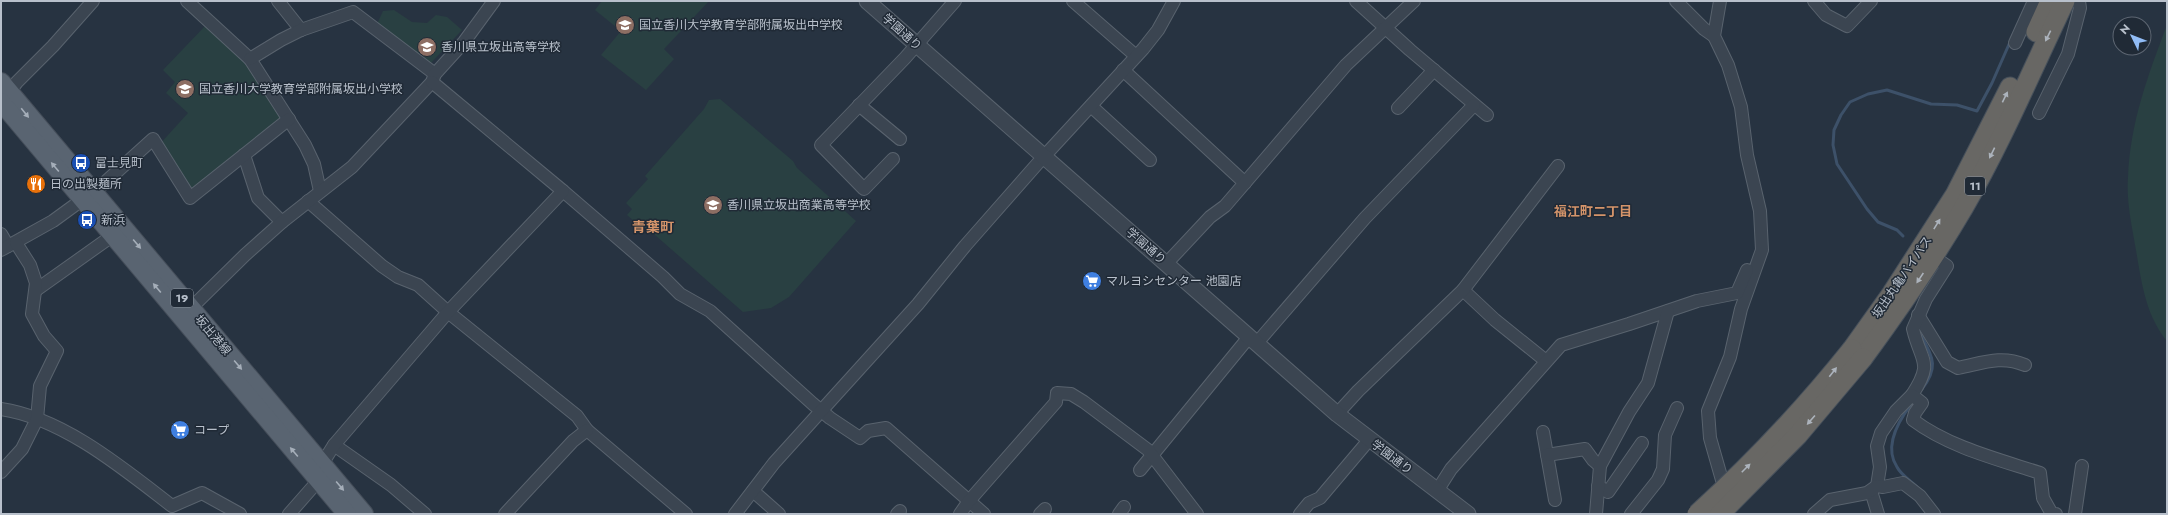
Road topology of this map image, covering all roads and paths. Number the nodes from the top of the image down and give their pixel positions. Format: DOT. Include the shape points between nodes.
graph roads {
  1 [pos="92,1"];
  2 [pos="187,1"];
  3 [pos="278,1"];
  4 [pos="494,1"];
  5 [pos="867,1"];
  6 [pos="955,1"];
  7 [pos="1073,1"];
  8 [pos="1174,1"];
  9 [pos="1356,1"];
  10 [pos="1414,1"];
  11 [pos="1676,1"];
  12 [pos="1720,1"];
  13 [pos="1814,1"];
  14 [pos="1871,1"];
  15 [pos="2034,1"];
  16 [pos="2050,1"];
  17 [pos="2065,1"];
  18 [pos="2079,1"];
  19 [pos="1386,28"];
  20 [pos="301,30"];
  21 [pos="1714,36"];
  22 [pos="2015,43"];
  23 [pos="916,45"];
  24 [pos="1136,56"];
  25 [pos="250,59"];
  26 [pos="1123,70"];
  27 [pos="1434,70"];
  28 [pos="433,78"];
  29 [pos="3,97"];
  30 [pos="859,105"];
  31 [pos="1474,105"];
  32 [pos="1091,106"];
  33 [pos="1398,108"];
  34 [pos="2039,113"];
  35 [pos="1487,115"];
  36 [pos="289,119"];
  37 [pos="900,139"];
  38 [pos="244,155"];
  39 [pos="1043,157"];
  40 [pos="893,158"];
  41 [pos="1150,160"];
  42 [pos="1558,166"];
  43 [pos="1245,183"];
  44 [pos="320,191"];
  45 [pos="563,191"];
  46 [pos="87,196"];
  47 [pos="308,201"];
  48 [pos="282,222"];
  49 [pos="1,234"];
  50 [pos="112,236"];
  51 [pos="8,246"];
  52 [pos="1762,250"];
  53 [pos="1934,257"];
  54 [pos="1166,264"];
  55 [pos="36,290"];
  56 [pos="1463,290"];
  57 [pos="1668,311"];
  58 [pos="448,312"];
  59 [pos="186,313"];
  60 [pos="1918,315"];
  61 [pos="1252,340"];
  62 [pos="1857,353"];
  63 [pos="1546,361"];
  64 [pos="2025,366"];
  65 [pos="1915,397"];
  66 [pos="1677,408"];
  67 [pos="1,409"];
  68 [pos="821,411"];
  69 [pos="1337,414"];
  70 [pos="37,419"];
  71 [pos="587,430"];
  72 [pos="1543,432"];
  73 [pos="1370,440"];
  74 [pos="1642,443"];
  75 [pos="334,444"];
  76 [pos="1152,455"];
  77 [pos="1547,455"];
  78 [pos="1600,466"];
  79 [pos="2082,466"];
  80 [pos="1140,470"];
  81 [pos="1,472"];
  82 [pos="320,472"];
  83 [pos="1598,486"];
  84 [pos="1874,489"];
  85 [pos="753,491"];
  86 [pos="1437,491"];
  87 [pos="1555,500"];
  88 [pos="969,501"];
  89 [pos="240,514"];
  90 [pos="289,514"];
  91 [pos="346,514"];
  92 [pos="364,514"];
  93 [pos="425,514"];
  94 [pos="505,514"];
  95 [pos="686,514"];
  96 [pos="735,514"];
  97 [pos="779,514"];
  98 [pos="960,514"];
  99 [pos="984,514"];
  100 [pos="1197,514"];
  101 [pos="1300,514"];
  102 [pos="1468,514"];
  103 [pos="1596,514"];
  104 [pos="1631,514"];
  105 [pos="1697,514"];
  106 [pos="1720,514"];
  107 [pos="1732,514"];
  108 [pos="1814,514"];
  109 [pos="1878,514"];
  110 [pos="1934,514"];
  111 [pos="2056,514"];
  112 [pos="2075,514"];
  1 -- 29 [label="street"];
  2 -- 25 [label="street"];
  3 -- 20 [label="street"];
  4 -- 28 [label="street"];
  5 -- 23 [label="street, 学園通り"];
  6 -- 23 [label="street"];
  7 -- 24 [label="street"];
  8 -- 24 [label="street" via="1158,30"];
  9 -- 19 [label="street"];
  10 -- 19 [label="street"];
  11 -- 21 [label="street"];
  12 -- 21 [label="street"];
  13 -- 14 [label="street" via="1826,15 1846,26"];
  15 -- 22 [label="street"];
  62 -- 16 [label="highway, 坂出丸亀バイパス / 11, one-way" via="1955,195"];
  17 -- 53 [label="highway, 坂出丸亀バイパス / 11, one-way" via="1992,154"];
  18 -- 34 [label="street" via="2080,8 2068,54"];
  19 -- 27 [label="street"];
  19 -- 43 [label="street" via="1346,65"];
  20 -- 25 [label="street"];
  20 -- 28 [label="street" via="353,12"];
  21 -- 52 [label="street" via="1728,65 1741,107 1747,155 1760,211"];
  23 -- 30 [label="street"];
  23 -- 39 [label="street, 学園通り"];
  24 -- 26 [label="street"];
  25 -- 36 [label="street"];
  26 -- 32 [label="street"];
  26 -- 43 [label="street"];
  27 -- 31 [label="street"];
  27 -- 33 [label="street"];
  28 -- 44 [label="street" via="352,166"];
  28 -- 45 [label="street"];
  29 -- 46 [label="main road, 坂出港線 / 19"];
  30 -- 37 [label="street"];
  30 -- 40 [label="street" via="821,145 864,189"];
  31 -- 35 [label="street"];
  31 -- 61 [label="street"];
  32 -- 39 [label="street"];
  32 -- 41 [label="street"];
  36 -- 38 [label="street"];
  36 -- 44 [label="street" via="314,164"];
  38 -- 46 [label="street" via="190,198 153,139"];
  38 -- 48 [label="street" via="258,198"];
  39 -- 54 [label="street, 学園通り"];
  39 -- 68 [label="street" via="918,304"];
  42 -- 56 [label="street"];
  43 -- 54 [label="street"];
  44 -- 47 [label="street"];
  45 -- 58 [label="street"];
  45 -- 68 [label="street" via="680,294 710,311 726,324"];
  46 -- 50 [label="main road, 坂出港線 / 19"];
  46 -- 51 [label="street" via="53,221"];
  46 -- 59 [label="main road, 坂出港線 / 19, one-way"];
  47 -- 48 [label="street"];
  47 -- 58 [label="street" via="382,266 398,277 418,285"];
  48 -- 59 [label="street"];
  49 -- 51 [label="street"];
  50 -- 55 [label="street"];
  59 -- 50 [label="main road, 坂出港線 / 19, one-way"];
  51 -- 55 [label="street" via="30,265"];
  52 -- 57 [label="street" via="1754,254 1737,293 1697,300"];
  52 -- 107 [label="street" via="1741,309 1730,356 1708,411 1710,438"];
  53 -- 60 [label="street" via="1947,266"];
  53 -- 62 [label="highway, 坂出丸亀バイパス / 11, one-way"];
  54 -- 61 [label="street, 学園通り"];
  55 -- 70 [label="street" via="32,314 44,336 57,350 40,386"];
  56 -- 63 [label="street"];
  56 -- 69 [label="street"];
  57 -- 63 [label="street" via="1561,345"];
  57 -- 78 [label="street" via="1648,383"];
  58 -- 71 [label="street" via="577,416"];
  58 -- 75 [label="street"];
  59 -- 82 [label="main road, 坂出港線 / 19"];
  60 -- 64 [label="street" via="1947,362 1958,368 2001,359 2013,360"];
  60 -- 65 [label="street" via="1914,329 1926,365"];
  61 -- 69 [label="street, 学園通り"];
  61 -- 76 [label="street"];
  105 -- 62 [label="highway, 坂出丸亀バイパス / 11, one-way, bridge" via="1744,471"];
  62 -- 106 [label="highway, 坂出丸亀バイパス / 11, one-way, bridge" via="1798,435"];
  63 -- 86 [label="street" via="1450,469"];
  65 -- 84 [label="street" via="1896,411 1882,433 1877,446 1880,467"];
  65 -- 111 [label="street" via="1922,402 1913,420 1927,430 1989,456 2040,473 2043,498 2052,514"];
  66 -- 104 [label="street" via="1665,435 1663,469 1658,480"];
  67 -- 70 [label="street"];
  68 -- 85 [label="street" via="774,463"];
  68 -- 88 [label="street" via="860,438 868,431 886,428"];
  69 -- 73 [label="street, 学園通り"];
  70 -- 81 [label="street" via="22,449"];
  70 -- 89 [label="street" via="105,454 172,506 202,493"];
  71 -- 94 [label="street" via="573,440"];
  71 -- 95 [label="street"];
  72 -- 77 [label="street"];
  73 -- 86 [label="street, 学園通り"];
  73 -- 101 [label="street" via="1320,498 1309,503"];
  74 -- 83 [label="street" via="1608,492"];
  75 -- 82 [label="street"];
  75 -- 93 [label="street" via="391,485"];
  76 -- 80 [label="street"];
  76 -- 88 [label="street" via="1084,402 1071,394 1057,393 1056,402"];
  76 -- 100 [label="street"];
  77 -- 78 [label="street" via="1585,449"];
  77 -- 87 [label="street"];
  78 -- 83 [label="street"];
  79 -- 112 [label="street"];
  82 -- 90 [label="street"];
  82 -- 91 [label="main road, 坂出港線 / 19"];
  82 -- 92 [label="main road, 坂出港線 / 19, one-way"];
  83 -- 103 [label="street"];
  84 -- 108 [label="street" via="1830,500"];
  84 -- 109 [label="street"];
  84 -- 110 [label="street" via="1903,483 1920,496"];
  85 -- 96 [label="street"];
  85 -- 97 [label="street"];
  86 -- 102 [label="street, 学園通り"];
  88 -- 98 [label="street"];
  88 -- 99 [label="street"];
}
